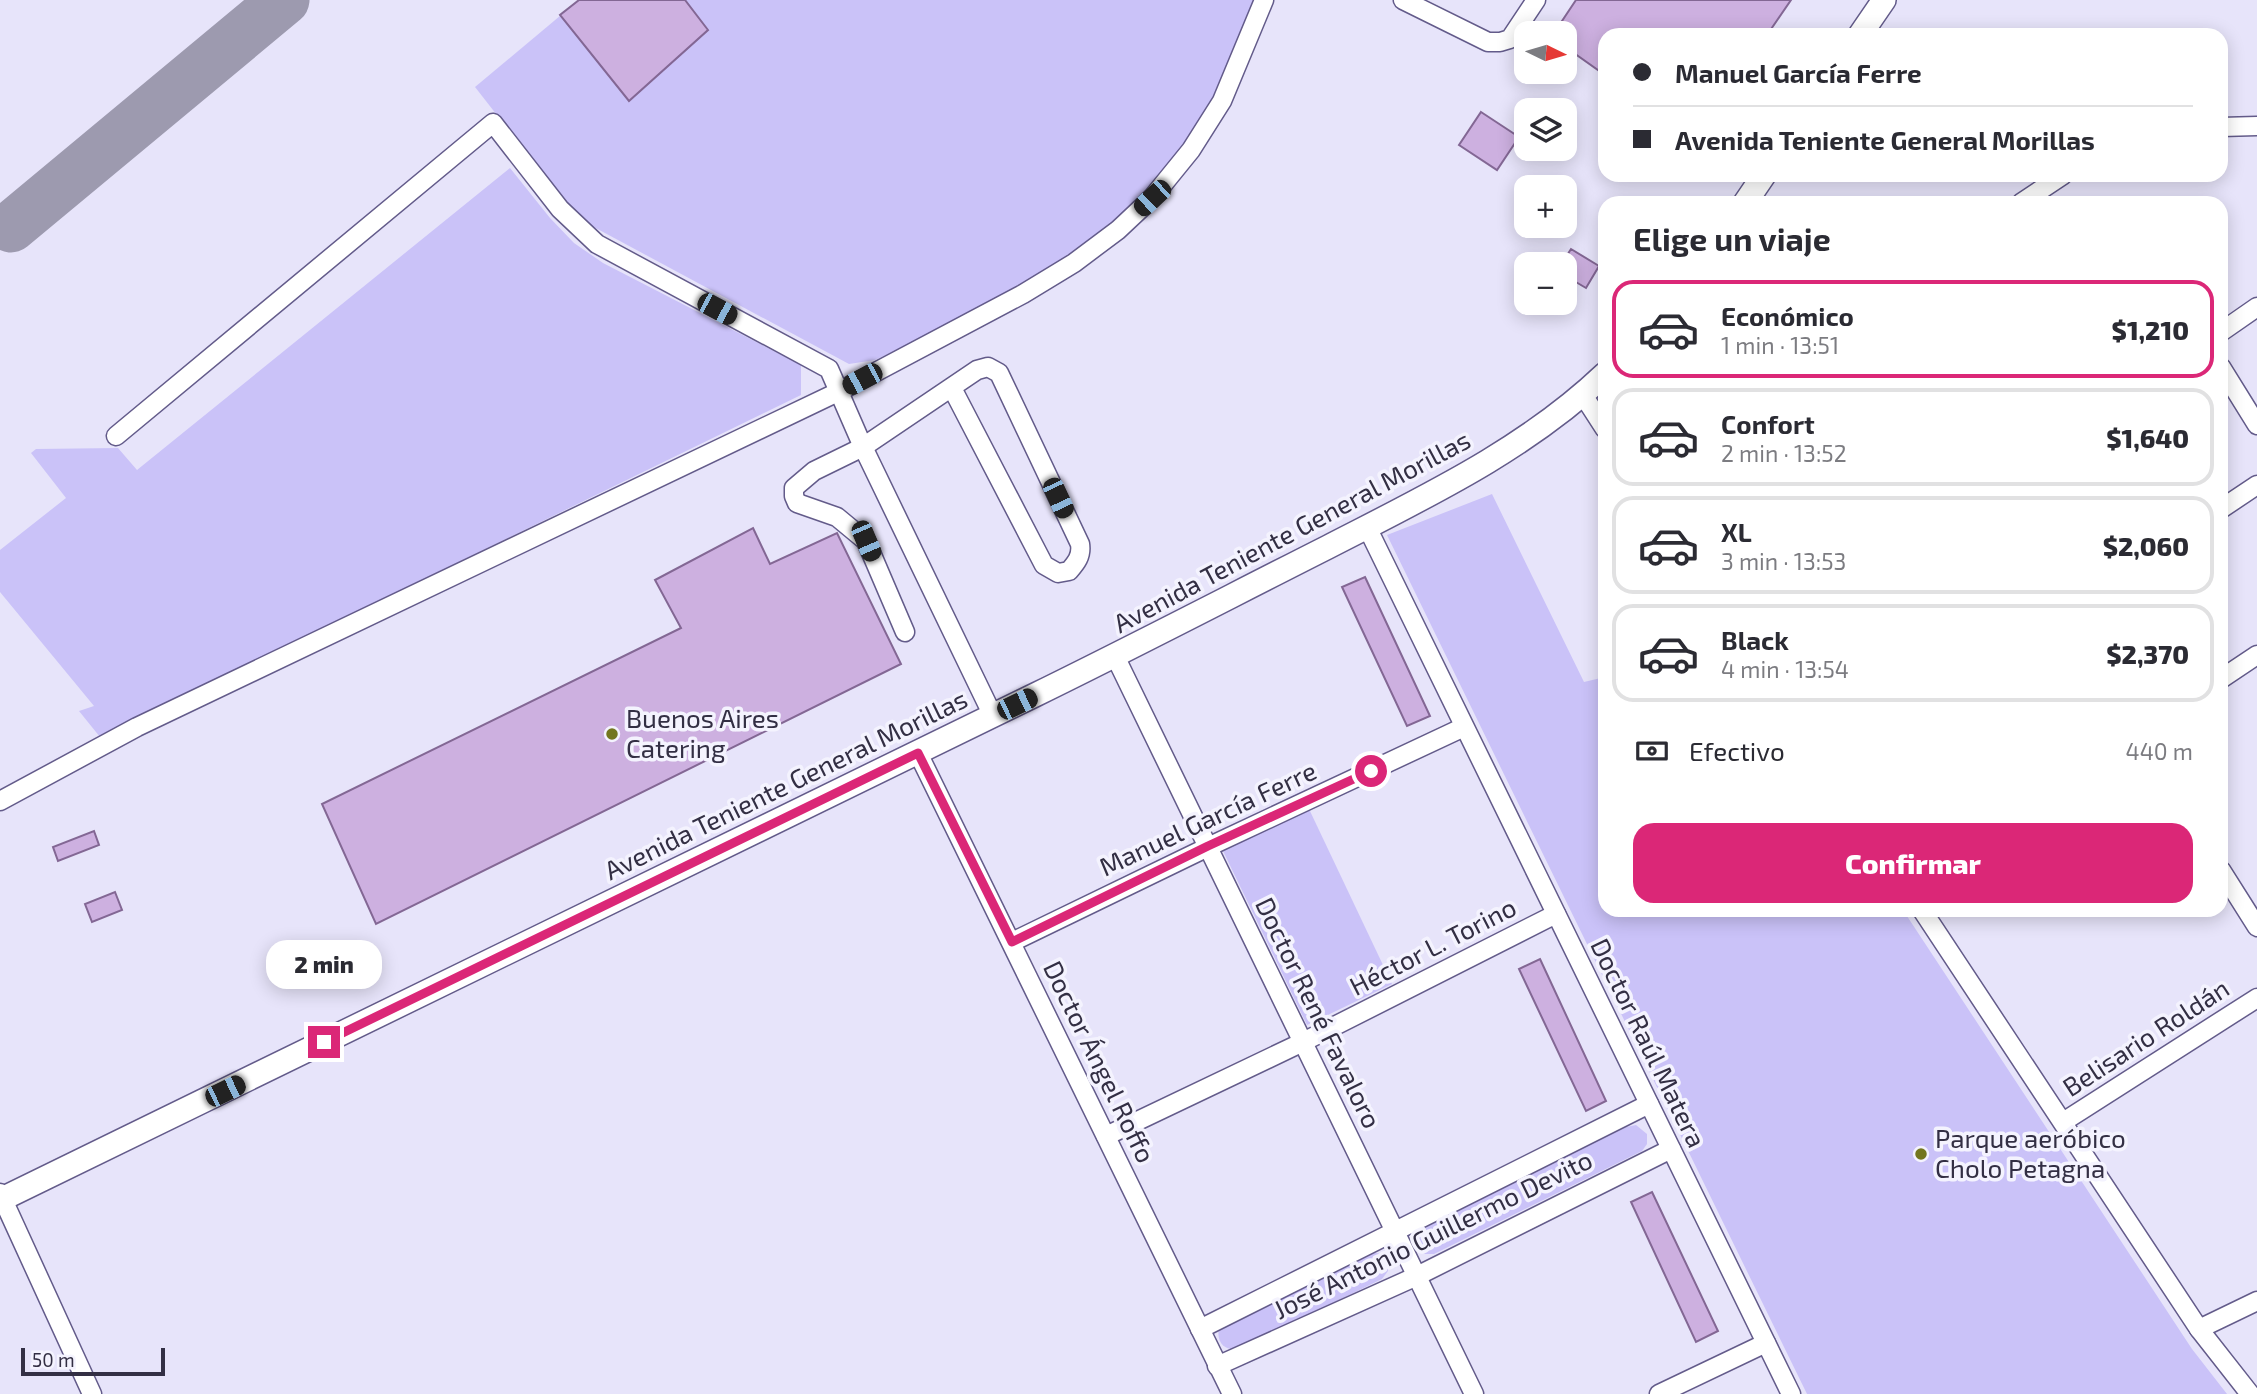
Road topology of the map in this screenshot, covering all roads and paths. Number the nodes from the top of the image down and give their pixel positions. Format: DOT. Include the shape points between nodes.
graph roads {
  1 [pos="1264,0"];
  2 [pos="1403,0"];
  3 [pos="1536,0"];
  4 [pos="1884,0"];
  5 [pos="1865,28"];
  6 [pos="2257,126"];
  7 [pos="2228,127"];
  8 [pos="2052,182"];
  9 [pos="2032,196"];
  10 [pos="2257,307"];
  11 [pos="2228,327"];
  12 [pos="2228,378"];
  13 [pos="1598,381"];
  14 [pos="952,388"];
  15 [pos="840,391"];
  16 [pos="1583,395"];
  17 [pos="1598,418"];
  18 [pos="2257,425"];
  19 [pos="116,436"];
  20 [pos="863,447"];
  21 [pos="2257,485"];
  22 [pos="2228,504"];
  23 [pos="1367,527"];
  24 [pos="905,632"];
  25 [pos="2257,655"];
  26 [pos="1115,656"];
  27 [pos="2228,674"];
  28 [pos="993,716"];
  29 [pos="1464,727"];
  30 [pos="918,753"];
  31 [pos="0,801"];
  32 [pos="1208,846"];
  33 [pos="2228,881"];
  34 [pos="1556,914"];
  35 [pos="1927,917"];
  36 [pos="2257,927"];
  37 [pos="1012,942"];
  38 [pos="2257,998"];
  39 [pos="1303,1042"];
  40 [pos="1649,1104"];
  41 [pos="2063,1122"];
  42 [pos="1106,1136"];
  43 [pos="1671,1149"];
  44 [pos="1,1197"];
  45 [pos="1395,1231"];
  46 [pos="1417,1276"];
  47 [pos="2257,1301"];
  48 [pos="1200,1329"];
  49 [pos="2199,1329"];
  50 [pos="1766,1343"];
  51 [pos="1217,1366"];
  52 [pos="92,1394"];
  53 [pos="1232,1394"];
  54 [pos="1474,1394"];
  55 [pos="1659,1394"];
  56 [pos="1791,1394"];
  57 [pos="2250,1394"];
  1 -- 15 [label="street" via="1222,101 1191,150 1118,230 1023,294"];
  2 -- 3 [label="street" via="1488,42 1510,38"];
  4 -- 5 [label="main road"];
  6 -- 7 [label="street"];
  8 -- 9 [label="street"];
  10 -- 11 [label="street"];
  12 -- 18 [label="street"];
  13 -- 16 [label="main road, Avenida Teniente General Morillas"];
  14 -- 14 [label="street" via="977,370 988,367 999,373 1080,544 1078,560 1069,571 1058,573 1044,565"];
  14 -- 20 [label="street"];
  15 -- 19 [label="street" via="829,369 597,244 560,209 492,123"];
  15 -- 20 [label="street"];
  15 -- 31 [label="street" via="136,727"];
  16 -- 17 [label="street"];
  16 -- 23 [label="main road, Avenida Teniente General Morillas" via="1498,456"];
  20 -- 24 [label="street" via="814,471 794,488 794,496 797,503 837,517 866,541"];
  20 -- 28 [label="street"];
  21 -- 22 [label="street"];
  23 -- 26 [label="main road, Avenida Teniente General Morillas"];
  23 -- 29 [label="street, Doctor Raúl Matera"];
  25 -- 27 [label="street"];
  26 -- 28 [label="main road, Avenida Teniente General Morillas"];
  26 -- 32 [label="street, Doctor René Favaloro"];
  28 -- 30 [label="main road, Avenida Teniente General Morillas"];
  29 -- 32 [label="street, Manuel García Ferre"];
  29 -- 34 [label="street, Doctor Raúl Matera"];
  30 -- 37 [label="street, Doctor Ángel Roffo"];
  30 -- 44 [label="main road, Avenida Teniente General Morillas"];
  32 -- 37 [label="street, Manuel García Ferre"];
  32 -- 39 [label="street, Doctor René Favaloro"];
  33 -- 36 [label="street"];
  34 -- 39 [label="street, Héctor L. Torino"];
  34 -- 40 [label="street, Doctor Raúl Matera"];
  35 -- 41 [label="street"];
  37 -- 42 [label="street, Doctor Ángel Roffo"];
  38 -- 41 [label="street, Belisario Roldán"];
  39 -- 42 [label="street, Héctor L. Torino"];
  39 -- 45 [label="street, Doctor René Favaloro"];
  40 -- 43 [label="street, Doctor Raúl Matera"];
  40 -- 45 [label="street, José Antonio Guillermo Devito"];
  41 -- 49 [label="street"];
  42 -- 48 [label="street, Doctor Ángel Roffo"];
  43 -- 46 [label="street, José Antonio Guillermo Devito"];
  43 -- 50 [label="street, Doctor Raúl Matera"];
  44 -- 52 [label="street"];
  45 -- 46 [label="street, Doctor René Favaloro"];
  45 -- 48 [label="street, José Antonio Guillermo Devito"];
  46 -- 51 [label="street, José Antonio Guillermo Devito"];
  46 -- 54 [label="street, Doctor René Favaloro"];
  47 -- 49 [label="street"];
  48 -- 51 [label="street, Doctor Ángel Roffo"];
  49 -- 57 [label="street"];
  50 -- 55 [label="street"];
  50 -- 56 [label="street, Doctor Raúl Matera"];
  51 -- 53 [label="street, Doctor Ángel Roffo"];
}
